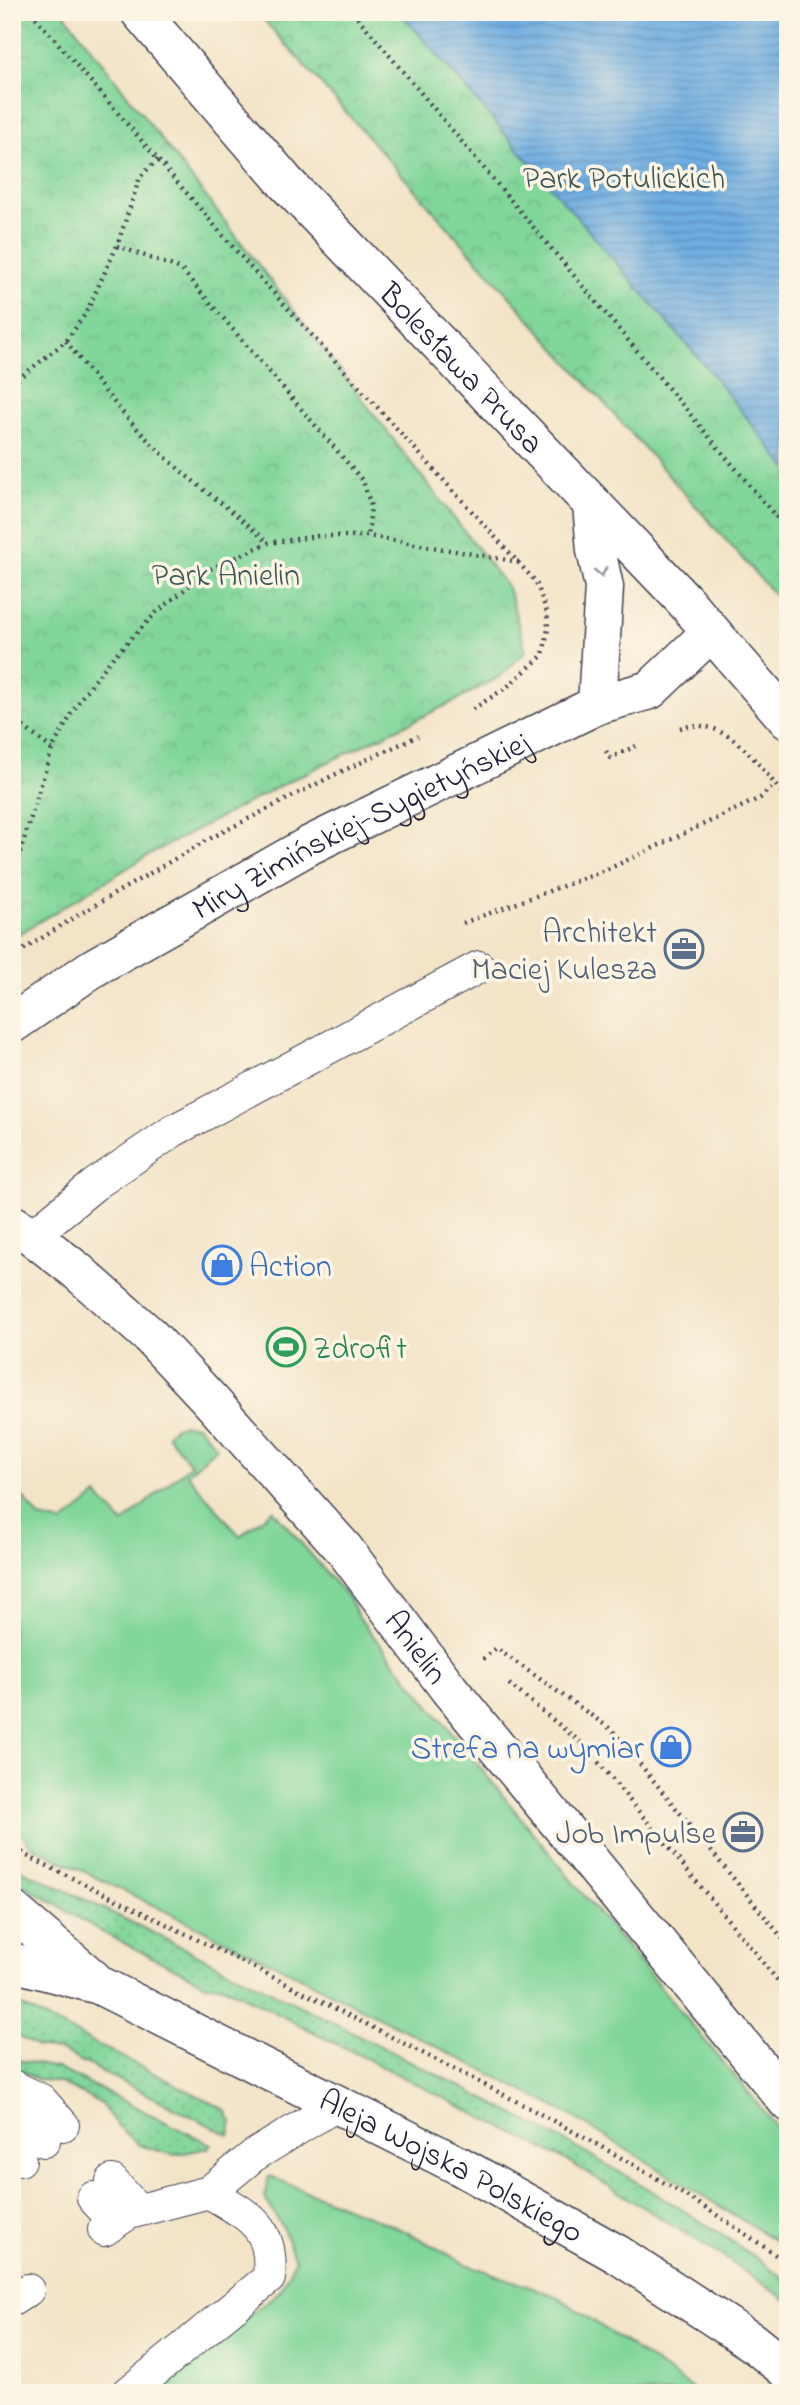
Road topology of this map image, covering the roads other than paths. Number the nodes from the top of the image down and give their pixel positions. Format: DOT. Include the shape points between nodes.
graph roads {
  1 [pos="140,12"];
  2 [pos="592,504"];
  3 [pos="711,632"];
  4 [pos="597,705"];
  5 [pos="788,720"];
  6 [pos="479,967"];
  7 [pos="12,1024"];
  8 [pos="22,1230"];
  9 [pos="12,1910"];
  10 [pos="12,1962"];
  11 [pos="99,1985"];
  12 [pos="12,2086"];
  13 [pos="12,2098"];
  14 [pos="788,2102"];
  15 [pos="338,2104"];
  16 [pos="35,2144"];
  17 [pos="103,2190"];
  18 [pos="209,2192"];
  19 [pos="12,2282"];
  20 [pos="12,2300"];
  21 [pos="788,2371"];
  22 [pos="128,2393"];
  1 -- 2 [label="street, Bolesława Prusa" via="286,183"];
  2 -- 3 [label="street, Bolesława Prusa"];
  2 -- 4 [label="street, one-way" via="604,587"];
  3 -- 4 [label="street, Miry Zimińskiej-Sygietyńskiej" via="650,690"];
  3 -- 5 [label="street, Bolesława Prusa"];
  4 -- 7 [label="street, Miry Zimińskiej-Sygietyńskiej" via="310,845 93,968"];
  6 -- 8 [label="lane" via="173,1131"];
  8 -- 14 [label="street, Anielin" via="150,1336 344,1549 449,1689"];
  9 -- 11 [label="street, Aleja Wojska Polskiego"];
  10 -- 11 [label="street, Aleja Wojska Polskiego"];
  11 -- 15 [label="street, Aleja Wojska Polskiego"];
  12 -- 16 [label="lane" via="41,2100"];
  13 -- 16 [label="lane"];
  15 -- 18 [label="lane" via="253,2156"];
  15 -- 21 [label="street, Aleja Wojska Polskiego" via="617,2254 742,2335"];
  17 -- 18 [label="lane" via="119,2221"];
  18 -- 22 [label="lane" via="245,2214 266,2235 269,2278"];
  19 -- 20 [label="lane" via="28,2290"];
}
